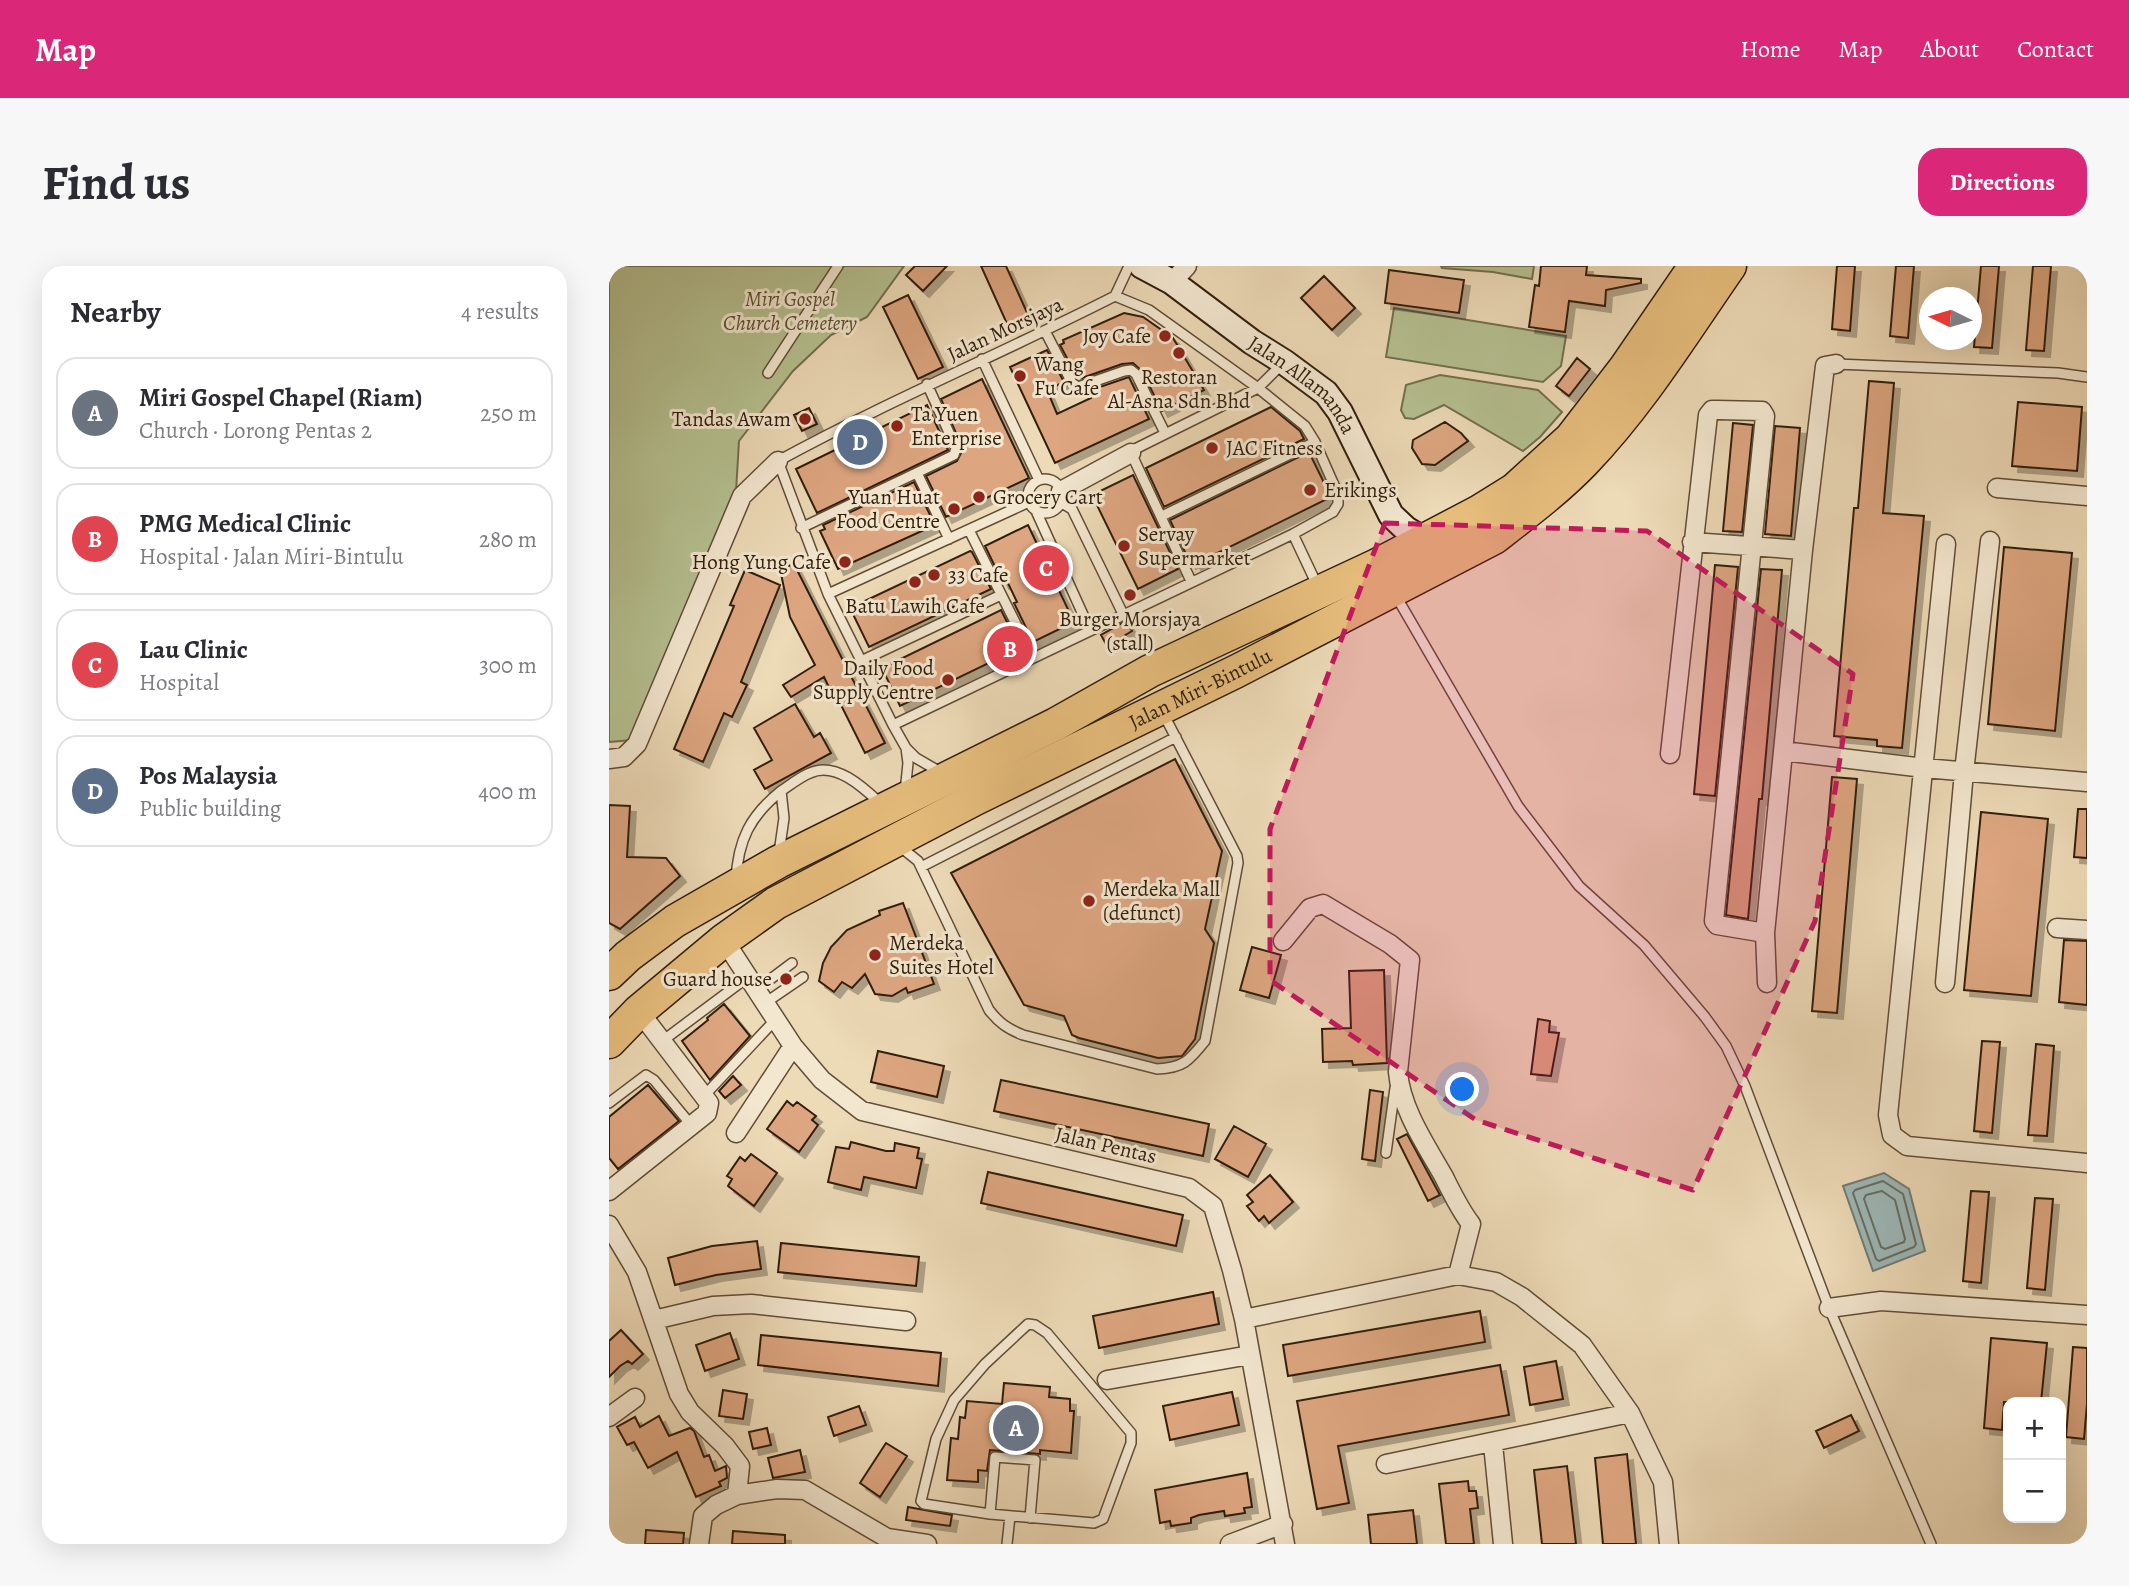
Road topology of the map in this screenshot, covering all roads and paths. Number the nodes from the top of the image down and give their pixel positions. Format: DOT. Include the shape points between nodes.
graph roads {
  1 [pos="838,266"];
  2 [pos="1129,266"];
  3 [pos="1142,266"];
  4 [pos="1695,266"];
  5 [pos="1730,266"];
  6 [pos="1179,274"];
  7 [pos="1115,296"];
  8 [pos="1045,331"];
  9 [pos="982,359"];
  10 [pos="1284,362"];
  11 [pos="1836,364"];
  12 [pos="768,373"];
  13 [pos="2087,377"];
  14 [pos="927,384"];
  15 [pos="1258,388"];
  16 [pos="1165,433"];
  17 [pos="1315,442"];
  18 [pos="1131,455"];
  19 [pos="778,461"];
  20 [pos="917,473"];
  21 [pos="1039,480"];
  22 [pos="1997,488"];
  23 [pos="1061,496"];
  24 [pos="2087,496"];
  25 [pos="1029,502"];
  26 [pos="1036,511"];
  27 [pos="1391,515"];
  28 [pos="1162,516"];
  29 [pos="801,527"];
  30 [pos="969,530"];
  31 [pos="1293,534"];
  32 [pos="949,539"];
  33 [pos="1424,540"];
  34 [pos="1990,541"];
  35 [pos="1692,542"];
  36 [pos="1946,544"];
  37 [pos="1750,547"];
  38 [pos="1803,550"];
  39 [pos="1387,559"];
  40 [pos="1191,581"];
  41 [pos="1320,592"];
  42 [pos="1394,592"];
  43 [pos="828,594"];
  44 [pos="1001,595"];
  45 [pos="1123,614"];
  46 [pos="1090,630"];
  47 [pos="1033,658"];
  48 [pos="861,661"];
  49 [pos="1161,708"];
  50 [pos="1056,724"];
  51 [pos="893,725"];
  52 [pos="1176,737"];
  53 [pos="906,748"];
  54 [pos="1783,751"];
  55 [pos="1670,754"];
  56 [pos="609,759"];
  57 [pos="1924,768"];
  58 [pos="1964,772"];
  59 [pos="951,778"];
  60 [pos="2087,782"];
  61 [pos="781,791"];
  62 [pos="895,804"];
  63 [pos="895,842"];
  64 [pos="778,862"];
  65 [pos="921,867"];
  66 [pos="735,885"];
  67 [pos="2057,928"];
  68 [pos="2087,930"];
  69 [pos="1765,933"];
  70 [pos="724,940"];
  71 [pos="1283,941"];
  72 [pos="792,963"];
  73 [pos="609,974"];
  74 [pos="803,977"];
  75 [pos="1767,983"];
  76 [pos="1945,983"];
  77 [pos="756,990"];
  78 [pos="639,1012"];
  79 [pos="776,1019"];
  80 [pos="609,1042"];
  81 [pos="661,1042"];
  82 [pos="793,1046"];
  83 [pos="1398,1072"];
  84 [pos="703,1096"];
  85 [pos="609,1103"];
  86 [pos="692,1126"];
  87 [pos="737,1133"];
  88 [pos="1386,1153"];
  89 [pos="2087,1163"];
  90 [pos="611,1185"];
  91 [pos="609,1225"];
  92 [pos="1458,1275"];
  93 [pos="1829,1308"];
  94 [pos="2087,1315"];
  95 [pos="1244,1319"];
  96 [pos="654,1320"];
  97 [pos="906,1321"];
  98 [pos="1250,1355"];
  99 [pos="1107,1380"];
  100 [pos="635,1398"];
  101 [pos="1630,1413"];
  102 [pos="609,1417"];
  103 [pos="1493,1444"];
  104 [pos="1386,1464"];
  105 [pos="737,1494"];
  106 [pos="990,1514"];
  107 [pos="1010,1516"];
  108 [pos="1030,1518"];
  109 [pos="1283,1524"];
  110 [pos="917,1543"];
  111 [pos="699,1544"];
  112 [pos="1007,1544"];
  113 [pos="1230,1544"];
  114 [pos="1285,1544"];
  115 [pos="1503,1544"];
  116 [pos="1669,1544"];
  117 [pos="1931,1544"];
  1 -- 12 [label="lane"];
  2 -- 7 [label="lane"];
  3 -- 6 [label="street, Jalan Allamanda"];
  4 -- 33 [label="highway, Jalan Miri-Bintulu" via="1571,438 1515,489"];
  5 -- 42 [label="highway, Jalan Miri-Bintulu" via="1628,411 1584,462 1494,538"];
  6 -- 10 [label="street, Jalan Allamanda" via="1252,342"];
  7 -- 8 [label="lane, Jalan Morsjaya"];
  7 -- 15 [label="lane" via="1149,310"];
  8 -- 9 [label="lane, Jalan Morsjaya"];
  8 -- 16 [label="lane" via="1078,387 1124,371 1136,374"];
  9 -- 14 [label="lane, Jalan Morsjaya"];
  9 -- 21 [label="lane"];
  10 -- 15 [label="lane"];
  10 -- 27 [label="street, Jalan Allamanda" via="1334,401"];
  11 -- 13 [label="lane"];
  11 -- 38 [label="street" via="1825,366"];
  14 -- 19 [label="lane, Jalan Morsjaya"];
  14 -- 20 [label="lane" via="955,452"];
  15 -- 16 [label="lane"];
  15 -- 17 [label="lane" via="1305,426"];
  16 -- 18 [label="lane"];
  17 -- 28 [label="lane"];
  17 -- 31 [label="lane" via="1338,504 1333,512"];
  18 -- 23 [label="street"];
  18 -- 28 [label="lane"];
  19 -- 29 [label="lane"];
  19 -- 56 [label="street" via="742,496 637,744 624,757"];
  20 -- 29 [label="lane"];
  20 -- 32 [label="lane"];
  21 -- 23 [label="lane" via="1054,482"];
  21 -- 25 [label="lane" via="1030,486"];
  22 -- 24 [label="street"];
  23 -- 26 [label="lane" via="1053,511"];
  23 -- 45 [label="lane" via="1072,509"];
  25 -- 26 [label="lane"];
  25 -- 30 [label="lane"];
  26 -- 46 [label="lane"];
  27 -- 33 [label="street, Jalan Allamanda"];
  27 -- 39 [label="street"];
  28 -- 40 [label="lane"];
  29 -- 43 [label="lane"];
  30 -- 32 [label="lane"];
  30 -- 44 [label="lane"];
  31 -- 40 [label="lane"];
  31 -- 41 [label="lane"];
  32 -- 43 [label="lane"];
  33 -- 39 [label="highway, Jalan Miri-Bintulu"];
  34 -- 58 [label="street"];
  35 -- 37 [label="street"];
  35 -- 37 [label="street" via="1708,415 1712,410 1762,411"];
  35 -- 55 [label="street"];
  36 -- 57 [label="street"];
  37 -- 38 [label="street"];
  37 -- 69 [label="street" via="1714,921"];
  38 -- 54 [label="street"];
  39 -- 41 [label="highway, Jalan Miri-Bintulu"];
  40 -- 45 [label="lane"];
  41 -- 50 [label="highway, Jalan Miri-Bintulu" via="1150,671"];
  42 -- 49 [label="highway, Jalan Miri-Bintulu"];
  42 -- 93 [label="lane" via="1518,806 1579,887 1644,945 1726,1046"];
  43 -- 48 [label="lane"];
  44 -- 47 [label="lane"];
  44 -- 48 [label="lane"];
  45 -- 46 [label="lane"];
  46 -- 47 [label="lane"];
  47 -- 51 [label="lane"];
  48 -- 51 [label="lane"];
  49 -- 50 [label="highway" via="1153,697 1139,695"];
  49 -- 52 [label="lane"];
  49 -- 63 [label="highway, Jalan Miri-Bintulu"];
  50 -- 59 [label="highway, Jalan Miri-Bintulu"];
  51 -- 53 [label="lane"];
  52 -- 65 [label="lane"];
  52 -- 65 [label="lane" via="1238,863 1205,1041 1191,1059 1176,1068 1157,1069 1023,1035 998,1022"];
  53 -- 59 [label="lane"];
  53 -- 62 [label="lane" via="908,763"];
  54 -- 57 [label="street"];
  54 -- 69 [label="street"];
  57 -- 58 [label="street"];
  57 -- 89 [label="street" via="1888,1115 1892,1135 1906,1146"];
  58 -- 60 [label="street"];
  58 -- 76 [label="street"];
  59 -- 62 [label="highway, Jalan Miri-Bintulu"];
  61 -- 62 [label="lane" via="813,771 833,772"];
  61 -- 64 [label="lane" via="784,818"];
  61 -- 66 [label="lane" via="762,806 740,844"];
  62 -- 64 [label="highway, Jalan Miri-Bintulu"];
  63 -- 65 [label="lane"];
  63 -- 70 [label="highway, Jalan Miri-Bintulu" via="776,903"];
  64 -- 66 [label="highway, Jalan Miri-Bintulu"];
  66 -- 73 [label="highway, Jalan Miri-Bintulu" via="675,921"];
  67 -- 68 [label="street"];
  69 -- 75 [label="street"];
  70 -- 77 [label="street, Jalan Pentas"];
  70 -- 78 [label="highway, Jalan Miri-Bintulu"];
  71 -- 83 [label="street" via="1310,908 1323,904 1391,944 1409,960"];
  72 -- 77 [label="lane"];
  74 -- 77 [label="lane"];
  77 -- 79 [label="street, Jalan Pentas"];
  77 -- 81 [label="lane"];
  78 -- 80 [label="highway, Jalan Miri-Bintulu"];
  78 -- 81 [label="street"];
  79 -- 82 [label="street, Jalan Pentas"];
  79 -- 84 [label="lane"];
  81 -- 84 [label="street"];
  82 -- 87 [label="street"];
  82 -- 95 [label="street, Jalan Pentas" via="822,1080 862,1111 1189,1188 1213,1206"];
  83 -- 88 [label="lane"];
  83 -- 92 [label="street" via="1399,1088 1419,1132 1471,1224"];
  84 -- 86 [label="street" via="710,1108"];
  85 -- 86 [label="lane" via="646,1075"];
  86 -- 90 [label="street"];
  91 -- 96 [label="street" via="637,1272"];
  92 -- 95 [label="street"];
  92 -- 101 [label="street" via="1505,1287 1583,1345"];
  93 -- 94 [label="street" via="1881,1301"];
  93 -- 117 [label="lane"];
  95 -- 98 [label="street, Jalan Pentas"];
  96 -- 97 [label="street" via="713,1306 751,1304"];
  96 -- 105 [label="street" via="679,1394 740,1466"];
  98 -- 99 [label="street"];
  98 -- 109 [label="street, Jalan Pentas"];
  100 -- 102 [label="street"];
  101 -- 103 [label="street"];
  101 -- 116 [label="street" via="1663,1482"];
  103 -- 104 [label="street"];
  103 -- 115 [label="street"];
  105 -- 110 [label="street" via="804,1490 887,1538"];
  105 -- 111 [label="street" via="703,1516"];
  106 -- 107 [label="lane"];
  106 -- 108 [label="lane" via="995,1457 1035,1460"];
  106 -- 108 [label="lane" via="924,1504 920,1496 936,1439 954,1400 1028,1324 1047,1333 1131,1433 1103,1519 1082,1523"];
  107 -- 108 [label="lane"];
  107 -- 112 [label="lane"];
  109 -- 113 [label="street"];
  109 -- 114 [label="street, Jalan Pentas"];
}
